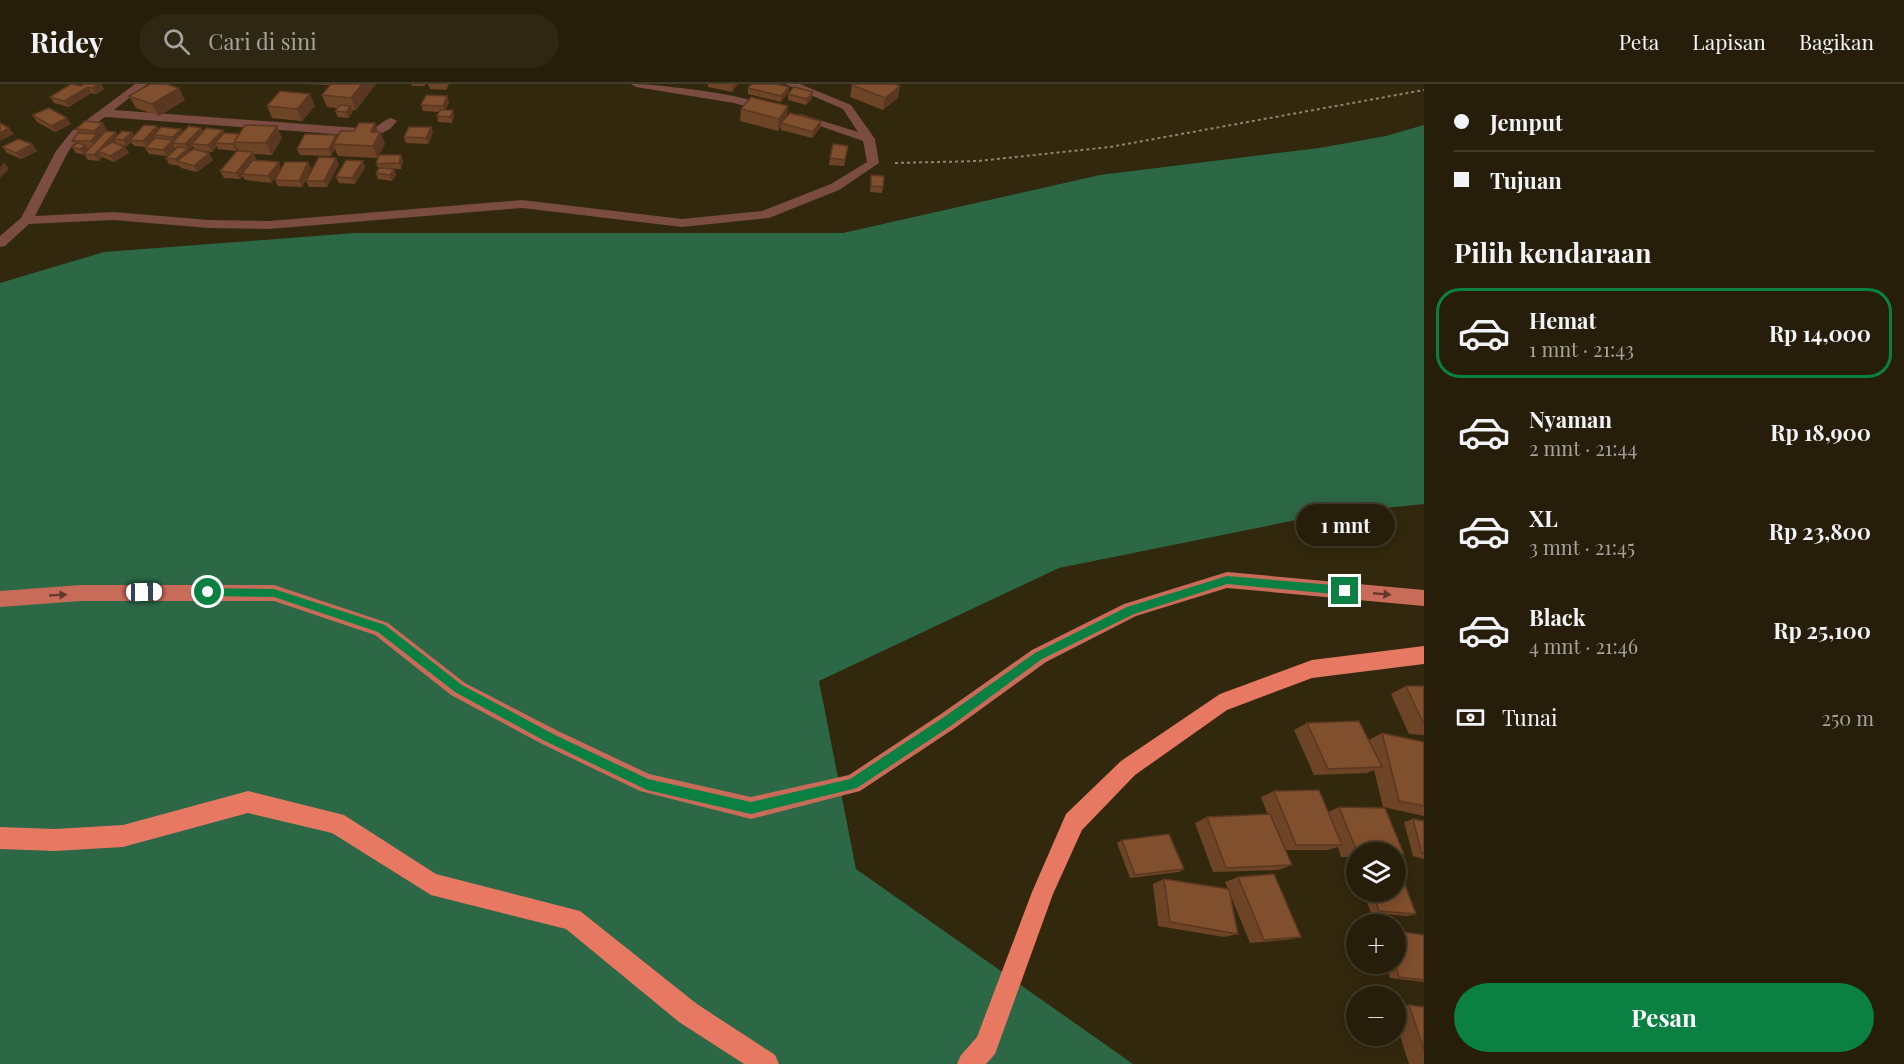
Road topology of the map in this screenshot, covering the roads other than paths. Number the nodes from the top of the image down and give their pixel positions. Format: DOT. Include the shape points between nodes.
graph roads {
  1 [pos="142,84"];
  2 [pos="636,84"];
  3 [pos="790,84"];
  4 [pos="847,107"];
  5 [pos="101,113"];
  6 [pos="811,120"];
  7 [pos="391,121"];
  8 [pos="869,139"];
  9 [pos="26,220"];
  10 [pos="0,243"];
  11 [pos="1424,598"];
  12 [pos="0,599"];
  13 [pos="1424,656"];
  14 [pos="0,838"];
  15 [pos="766,1064"];
  16 [pos="970,1064"];
  1 -- 5 [label="street"];
  2 -- 6 [label="street" via="735,100"];
  3 -- 4 [label="street"];
  4 -- 6 [label="street"];
  4 -- 8 [label="street"];
  5 -- 7 [label="street" via="374,133"];
  5 -- 9 [label="street" via="76,133 62,152"];
  6 -- 8 [label="street"];
  8 -- 9 [label="street" via="873,164 835,187 764,215 682,223 522,204 269,225 113,216"];
  9 -- 10 [label="street"];
  12 -- 11 [label="main road, one-way" via="81,593 274,593 381,628 459,689 647,784 751,808 853,784 1039,656 1131,610 1216,583 1227,580"];
  13 -- 16 [label="highway" via="1312,669 1230,700 1128,768 1074,822 1043,892 986,1045"];
  14 -- 15 [label="highway" via="123,836 248,802 336,823 431,884 572,919 688,1013"];
}
